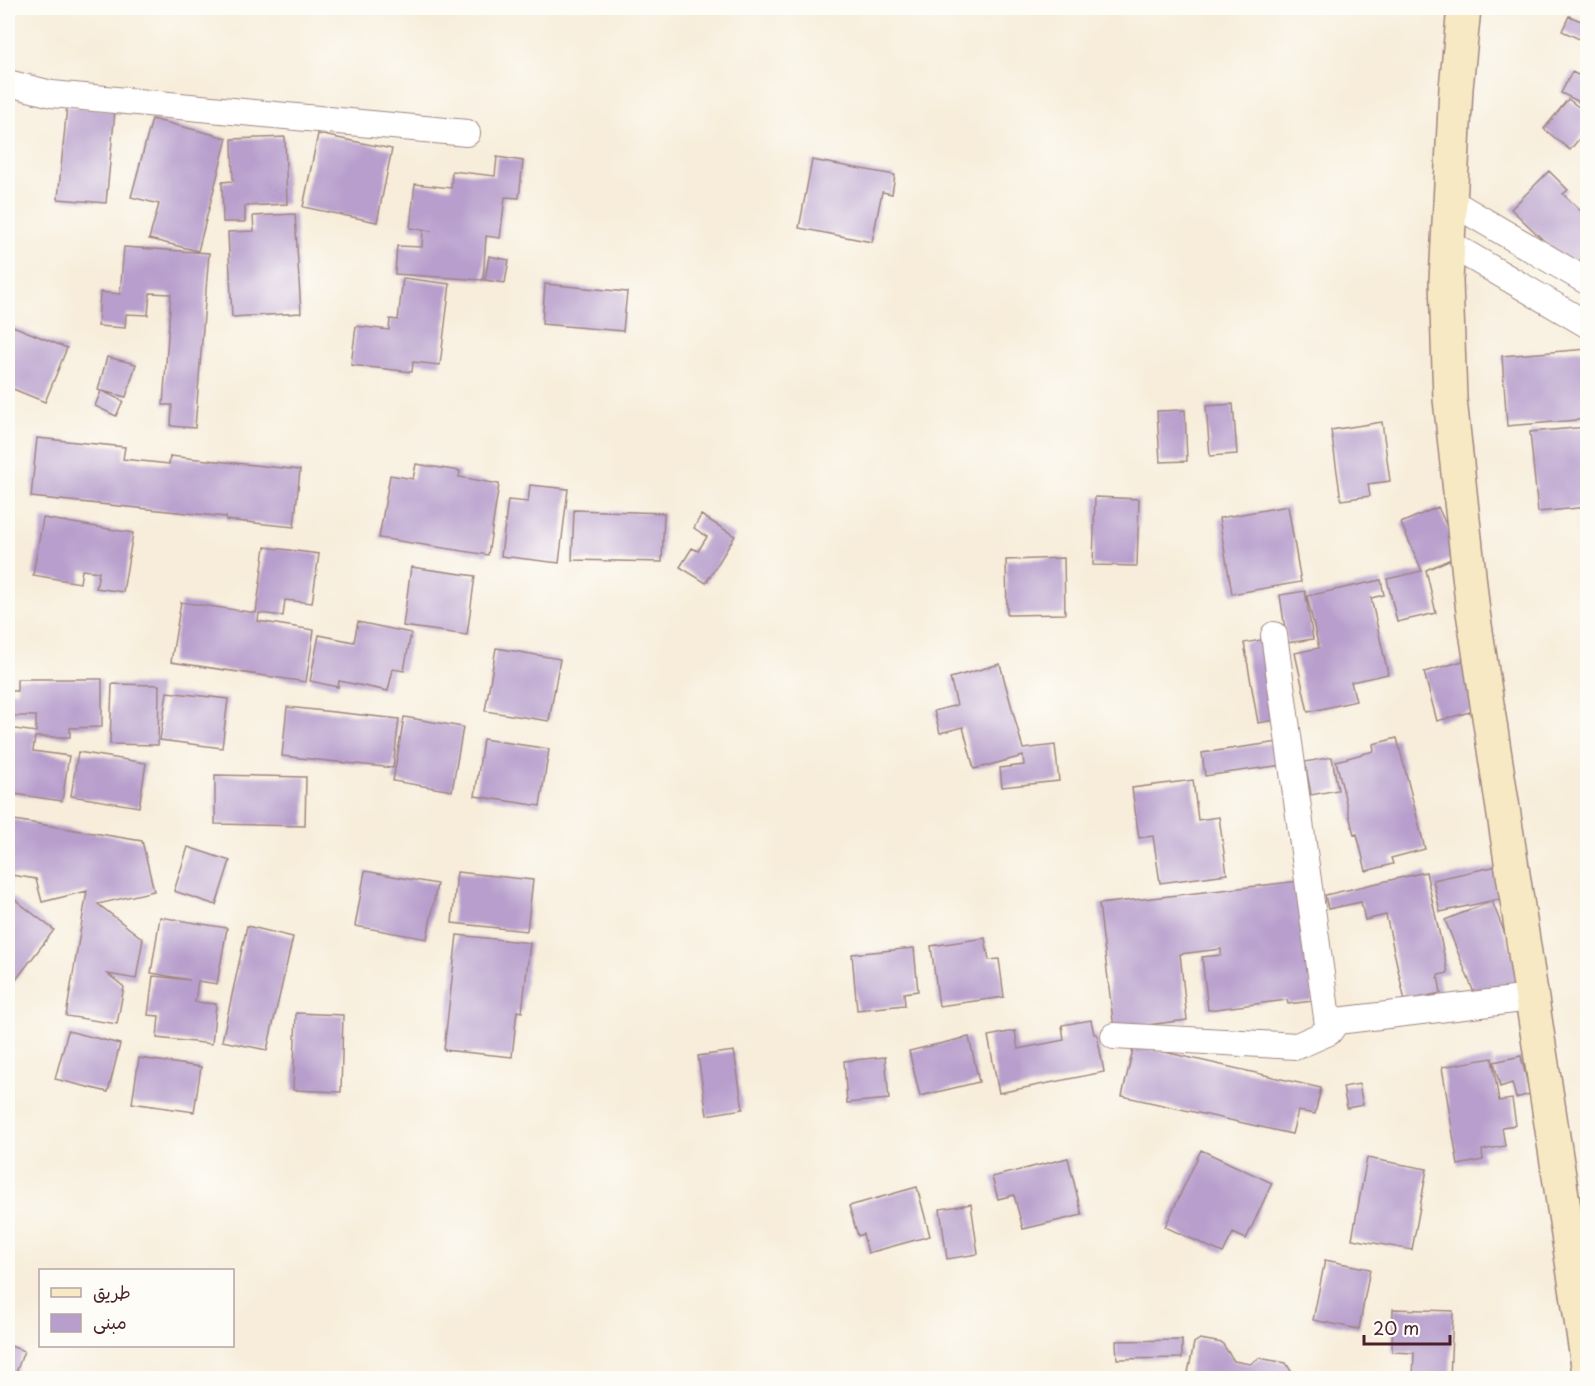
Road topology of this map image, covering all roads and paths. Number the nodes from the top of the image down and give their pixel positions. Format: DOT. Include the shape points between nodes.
graph roads {
  1 [pos="1464,8"];
  2 [pos="8,83"];
  3 [pos="467,133"];
  4 [pos="1450,201"];
  5 [pos="1448,243"];
  6 [pos="1584,274"];
  7 [pos="1545,300"];
  8 [pos="1587,325"];
  9 [pos="1274,635"];
  10 [pos="1532,998"];
  11 [pos="1329,1032"];
  12 [pos="1114,1036"];
  13 [pos="1587,1366"];
  1 -- 4 [label="main road"];
  2 -- 3 [label="street" via="52,94"];
  4 -- 5 [label="main road"];
  4 -- 6 [label="street"];
  5 -- 7 [label="street"];
  5 -- 10 [label="main road" via="1450,399 1472,600"];
  6 -- 7 [label="street"];
  7 -- 8 [label="street"];
  9 -- 11 [label="street"];
  10 -- 11 [label="street" via="1337,1021"];
  10 -- 13 [label="main road"];
  11 -- 12 [label="street" via="1297,1046"];
}
